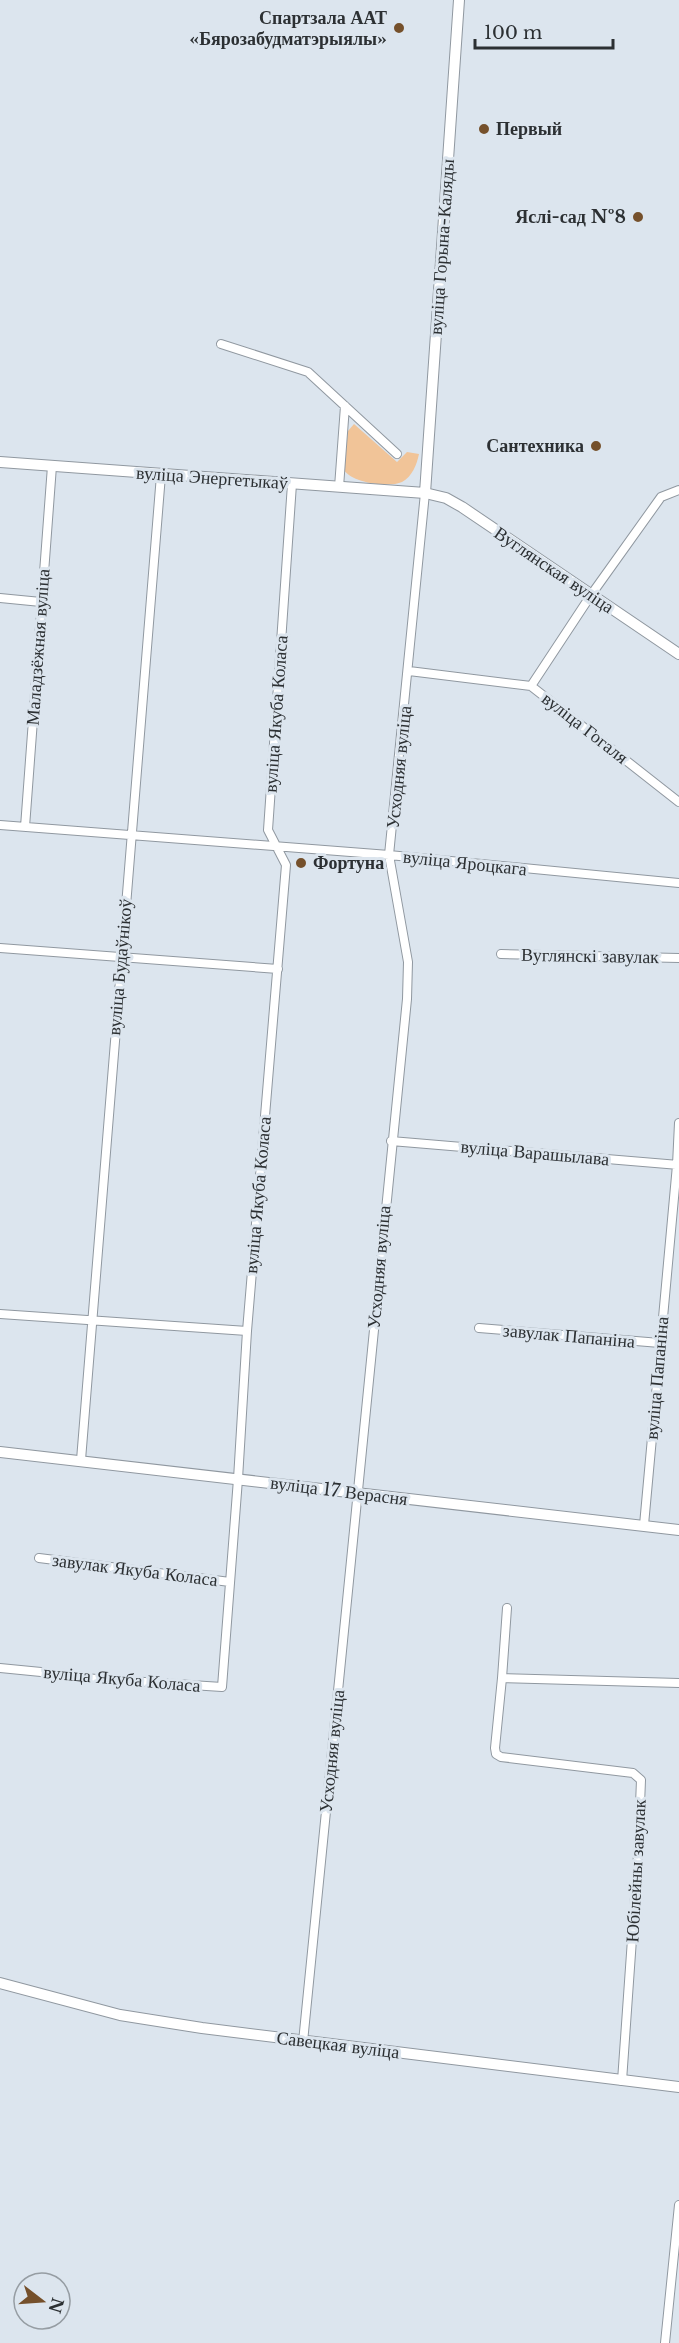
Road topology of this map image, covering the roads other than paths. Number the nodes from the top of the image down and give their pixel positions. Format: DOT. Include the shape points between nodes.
graph roads {
  1 [pos="459,0"];
  2 [pos="221,344"];
  3 [pos="345,406"];
  4 [pos="398,454"];
  5 [pos="0,462"];
  6 [pos="52,466"];
  7 [pos="161,475"];
  8 [pos="292,484"];
  9 [pos="339,487"];
  10 [pos="679,489"];
  11 [pos="425,493"];
  12 [pos="591,595"];
  13 [pos="0,598"];
  14 [pos="41,602"];
  15 [pos="679,654"];
  16 [pos="409,671"];
  17 [pos="531,686"];
  18 [pos="679,802"];
  19 [pos="0,825"];
  20 [pos="25,827"];
  21 [pos="132,836"];
  22 [pos="277,846"];
  23 [pos="389,855"];
  24 [pos="679,883"];
  25 [pos="0,948"];
  26 [pos="501,954"];
  27 [pos="120,956"];
  28 [pos="679,958"];
  29 [pos="278,969"];
  30 [pos="679,1123"];
  31 [pos="391,1141"];
  32 [pos="678,1165"];
  33 [pos="0,1314"];
  34 [pos="91,1320"];
  35 [pos="479,1328"];
  36 [pos="247,1331"];
  37 [pos="660,1343"];
  38 [pos="0,1452"];
  39 [pos="81,1460"];
  40 [pos="238,1479"];
  41 [pos="358,1494"];
  42 [pos="644,1525"];
  43 [pos="679,1530"];
  44 [pos="39,1558"];
  45 [pos="230,1582"];
  46 [pos="507,1608"];
  47 [pos="0,1668"];
  48 [pos="502,1678"];
  49 [pos="679,1683"];
  50 [pos="0,1983"];
  51 [pos="303,2042"];
  52 [pos="622,2081"];
  53 [pos="679,2087"];
  54 [pos="679,2205"];
  55 [pos="665,2343"];
  1 -- 11 [label="street, вуліца Горына-Каляды"];
  2 -- 3 [label="street" via="308,372"];
  3 -- 4 [label="street"];
  3 -- 9 [label="street"];
  5 -- 6 [label="street, вуліца Энергетыкаў"];
  6 -- 7 [label="street, вуліца Энергетыкаў"];
  6 -- 14 [label="street, Маладзёжная вуліца"];
  7 -- 8 [label="street, вуліца Энергетыкаў"];
  7 -- 21 [label="street, вуліца Будаўнікоў"];
  8 -- 9 [label="street, вуліца Энергетыкаў"];
  8 -- 22 [label="street, вуліца Якуба Коласа" via="268,830"];
  9 -- 11 [label="street, вуліца Энергетыкаў"];
  10 -- 12 [label="street" via="661,497"];
  11 -- 12 [label="street, Вуглянская вуліца" via="462,507"];
  11 -- 16 [label="street, Усходняя вуліца"];
  12 -- 15 [label="street, Вуглянская вуліца"];
  12 -- 17 [label="street"];
  13 -- 14 [label="street"];
  14 -- 20 [label="street, Маладзёжная вуліца"];
  16 -- 17 [label="street, вуліца Гогаля"];
  16 -- 23 [label="street, Усходняя вуліца"];
  17 -- 18 [label="street, вуліца Гогаля"];
  19 -- 20 [label="street, вуліца Яроцкага"];
  20 -- 21 [label="street, вуліца Яроцкага"];
  21 -- 22 [label="street, вуліца Яроцкага"];
  21 -- 27 [label="street, вуліца Будаўнікоў"];
  22 -- 23 [label="street, вуліца Яроцкага"];
  22 -- 29 [label="street, вуліца Якуба Коласа" via="286,865"];
  23 -- 24 [label="street, вуліца Яроцкага"];
  23 -- 31 [label="street, Усходняя вуліца" via="408,962"];
  25 -- 27 [label="street"];
  26 -- 28 [label="street, Вуглянскі завулак"];
  27 -- 29 [label="street"];
  27 -- 34 [label="street, вуліца Будаўнікоў"];
  29 -- 36 [label="street, вуліца Якуба Коласа"];
  30 -- 32 [label="street, вуліца Папаніна"];
  31 -- 32 [label="street, вуліца Варашылава"];
  31 -- 41 [label="street, Усходняя вуліца"];
  32 -- 37 [label="street, вуліца Папаніна"];
  33 -- 34 [label="street"];
  34 -- 36 [label="street"];
  34 -- 39 [label="street, вуліца Будаўнікоў"];
  35 -- 37 [label="street, завулак Папаніна"];
  36 -- 40 [label="street, вуліца Якуба Коласа"];
  37 -- 42 [label="street, вуліца Папаніна"];
  38 -- 39 [label="street, вуліца 17 Верасня"];
  39 -- 40 [label="street, вуліца 17 Верасня"];
  40 -- 41 [label="street, вуліца 17 Верасня"];
  40 -- 45 [label="street, вуліца Якуба Коласа"];
  41 -- 42 [label="street, вуліца 17 Верасня"];
  41 -- 51 [label="street, Усходняя вуліца"];
  42 -- 43 [label="street, вуліца 17 Верасня"];
  44 -- 45 [label="street, завулак Якуба Коласа"];
  45 -- 47 [label="street, вуліца Якуба Коласа" via="222,1687 66,1677"];
  46 -- 48 [label="street, Юбілейны завулак"];
  48 -- 49 [label="street"];
  48 -- 52 [label="street, Юбілейны завулак" via="496,1754 633,1773 641,1780"];
  50 -- 51 [label="street, Савецкая вуліца" via="120,2015"];
  51 -- 52 [label="street, Савецкая вуліца"];
  52 -- 53 [label="street, Савецкая вуліца"];
  54 -- 55 [label="street"];
}
